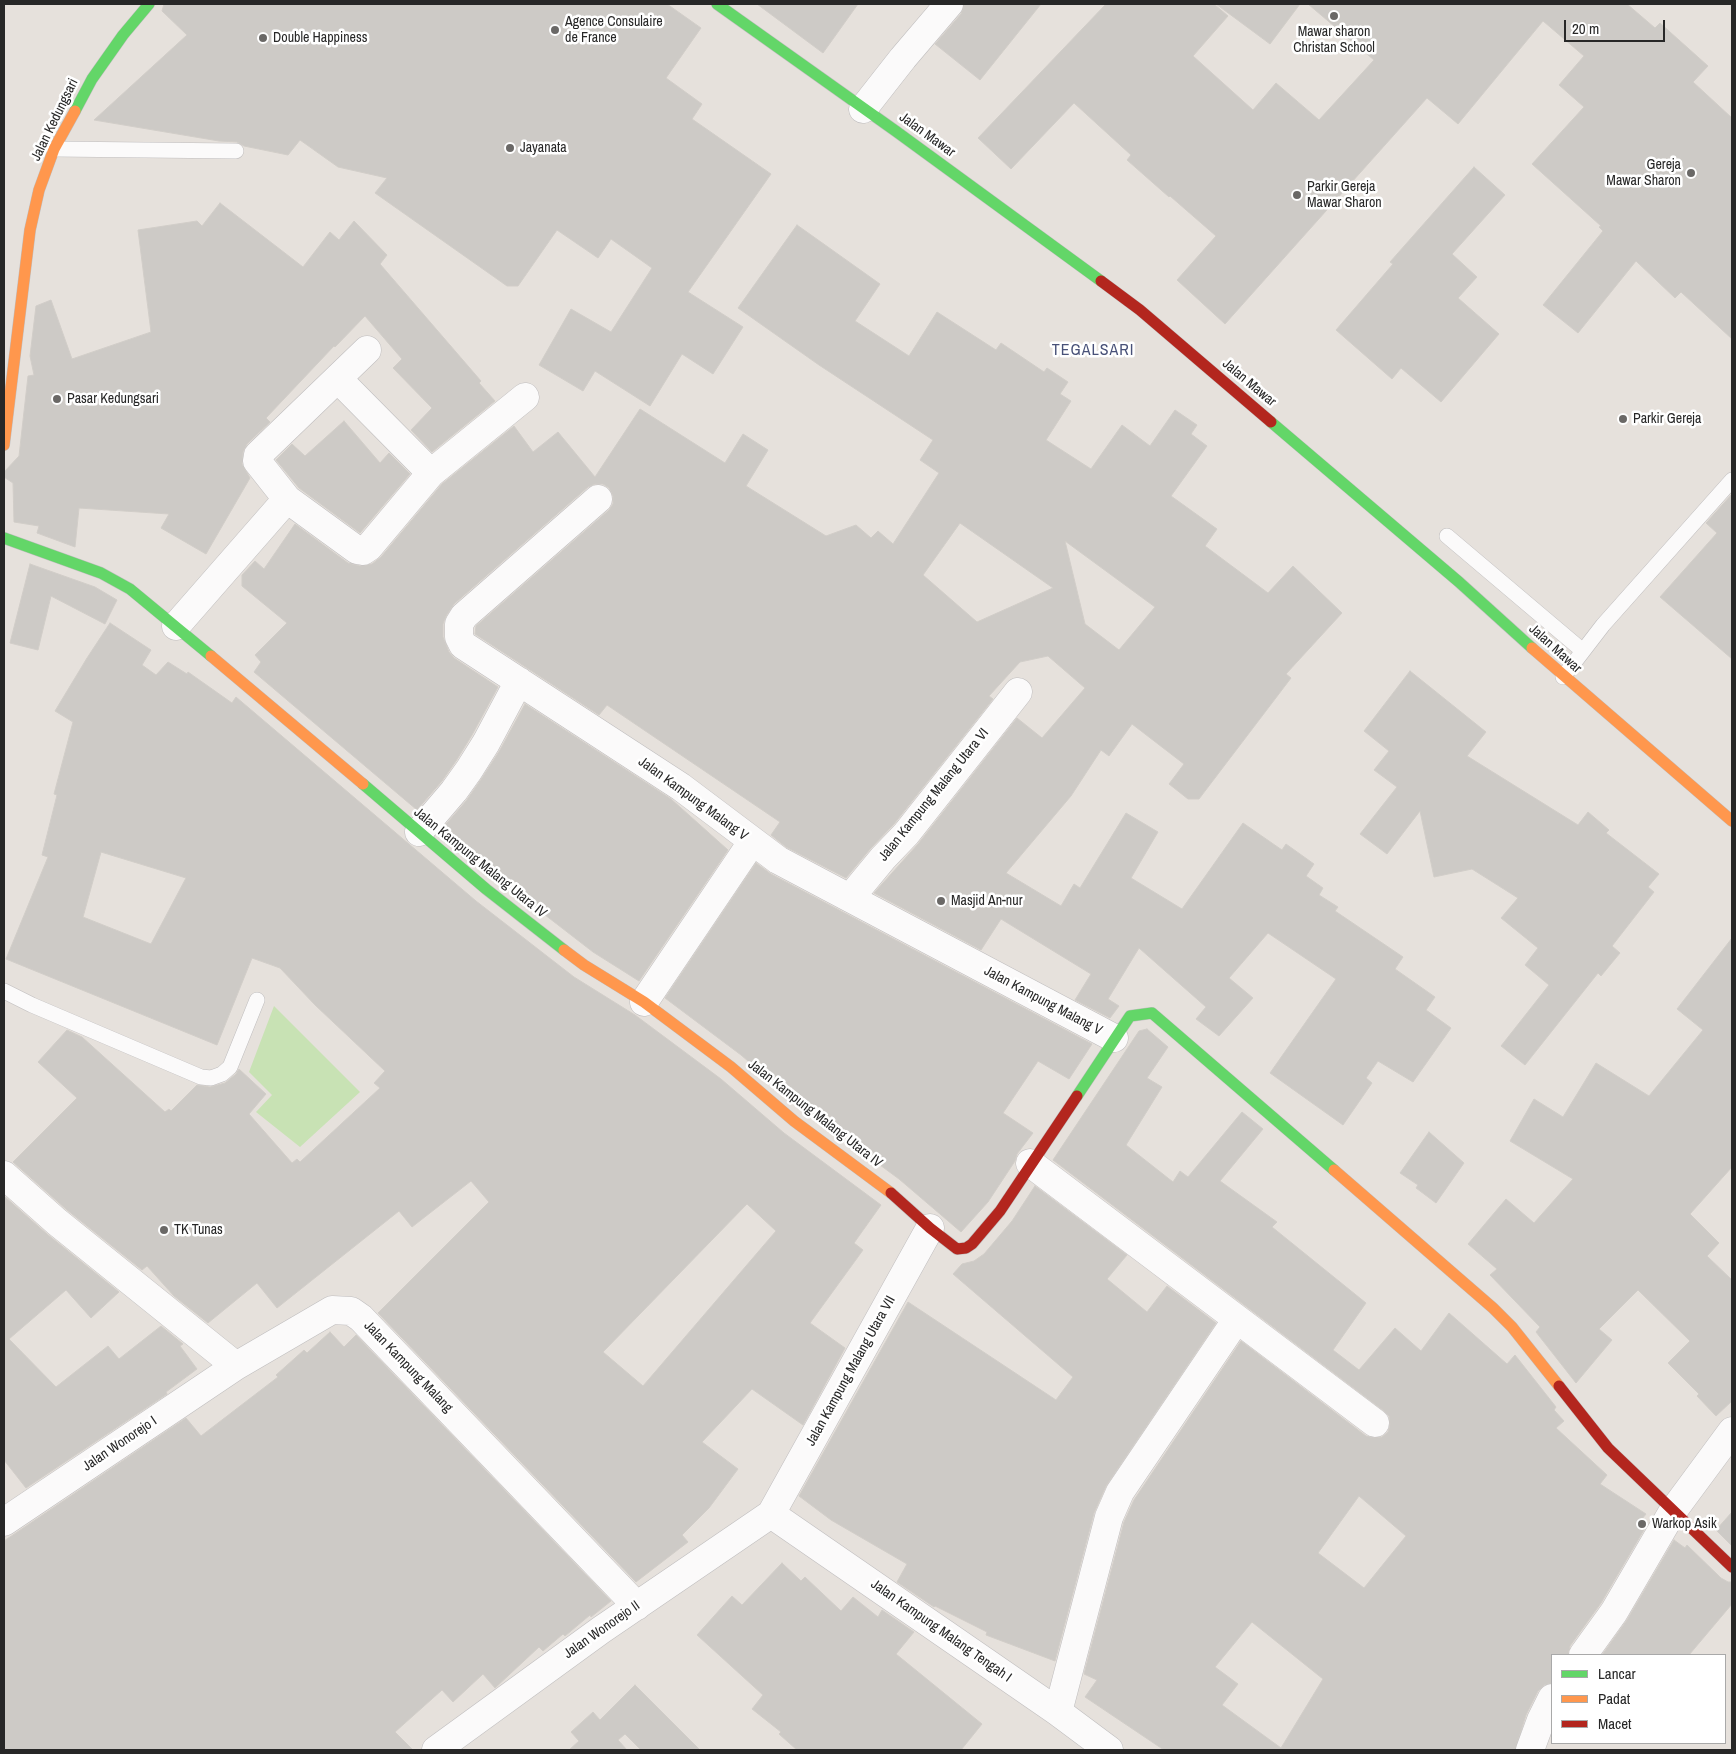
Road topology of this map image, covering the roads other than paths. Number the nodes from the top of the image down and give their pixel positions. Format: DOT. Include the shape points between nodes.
graph roads {
  1 [pos="717,4"];
  2 [pos="949,4"];
  3 [pos="141,7"];
  4 [pos="863,109"];
  5 [pos="54,149"];
  6 [pos="236,151"];
  7 [pos="367,350"];
  8 [pos="338,379"];
  9 [pos="526,396"];
  10 [pos="4,445"];
  11 [pos="432,473"];
  12 [pos="1732,480"];
  13 [pos="287,499"];
  14 [pos="598,499"];
  15 [pos="1447,536"];
  16 [pos="4,538"];
  17 [pos="176,626"];
  18 [pos="1583,650"];
  19 [pos="1563,677"];
  20 [pos="519,681"];
  21 [pos="1018,692"];
  22 [pos="1732,821"];
  23 [pos="419,832"];
  24 [pos="752,842"];
  25 [pos="850,898"];
  26 [pos="4,991"];
  27 [pos="257,1000"];
  28 [pos="644,1002"];
  29 [pos="1114,1038"];
  30 [pos="1030,1163"];
  31 [pos="4,1175"];
  32 [pos="930,1228"];
  33 [pos="1237,1319"];
  34 [pos="236,1366"];
  35 [pos="1375,1423"];
  36 [pos="1732,1431"];
  37 [pos="1673,1512"];
  38 [pos="771,1514"];
  39 [pos="4,1522"];
  40 [pos="1732,1567"];
  41 [pos="638,1606"];
  42 [pos="1584,1654"];
  43 [pos="1551,1700"];
  44 [pos="1058,1712"];
  45 [pos="436,1750"];
  46 [pos="1109,1750"];
  47 [pos="1530,1750"];
  1 -- 4 [label="street, Jalan Mawar"];
  2 -- 4 [label="street"];
  3 -- 5 [label="street, Jalan Kedungsari" via="92,79"];
  4 -- 19 [label="street, Jalan Mawar" via="1140,310 1459,582"];
  5 -- 6 [label="lane"];
  5 -- 10 [label="street, Jalan Kedungsari" via="39,190 30,230"];
  7 -- 8 [label="street"];
  8 -- 11 [label="street"];
  8 -- 13 [label="street" via="258,455 257,462"];
  9 -- 11 [label="street"];
  11 -- 13 [label="street" via="363,551 357,550"];
  12 -- 18 [label="lane"];
  13 -- 17 [label="street"];
  14 -- 20 [label="street, Jalan Kampung Malang V" via="464,616 459,624 458,637 463,645"];
  15 -- 18 [label="lane"];
  16 -- 17 [label="street, Jalan Kampung Malang Utara IV" via="102,573 130,589"];
  17 -- 23 [label="street, Jalan Kampung Malang Utara IV"];
  18 -- 19 [label="lane"];
  19 -- 22 [label="street, Jalan Mawar"];
  20 -- 23 [label="street" via="474,763"];
  20 -- 24 [label="street, Jalan Kampung Malang V" via="681,787"];
  21 -- 25 [label="street, Jalan Kampung Malang Utara VI" via="906,834"];
  23 -- 28 [label="street, Jalan Kampung Malang Utara IV" via="584,965"];
  24 -- 25 [label="street, Jalan Kampung Malang V" via="778,860"];
  24 -- 28 [label="street"];
  25 -- 29 [label="street, Jalan Kampung Malang V"];
  26 -- 27 [label="lane" via="200,1077 211,1078 230,1067"];
  28 -- 32 [label="street, Jalan Kampung Malang Utara IV" via="794,1121 863,1171"];
  29 -- 30 [label="street, Jalan Kampung Malang Utara IV"];
  29 -- 37 [label="street, Jalan Kampung Malang Utara IV" via="1130,1016 1152,1013 1493,1308 1512,1327 1608,1448"];
  30 -- 32 [label="street, Jalan Kampung Malang Utara IV" via="1000,1211 966,1248 957,1249"];
  30 -- 33 [label="street"];
  31 -- 34 [label="street" via="57,1222"];
  32 -- 38 [label="street, Jalan Kampung Malang Utara VII"];
  33 -- 35 [label="street"];
  33 -- 44 [label="street" via="1120,1492 1109,1517"];
  34 -- 39 [label="street, Jalan Wonorejo I"];
  34 -- 41 [label="street, Jalan Kampung Malang" via="332,1310 351,1311"];
  36 -- 37 [label="street"];
  37 -- 40 [label="street, Jalan Kampung Malang Utara IV"];
  37 -- 42 [label="street" via="1614,1612"];
  38 -- 41 [label="street, Jalan Wonorejo II"];
  38 -- 44 [label="street, Jalan Kampung Malang Tengah I"];
  41 -- 45 [label="street, Jalan Wonorejo II"];
  43 -- 47 [label="street"];
  44 -- 46 [label="street, Jalan Kampung Malang Tengah I"];
}
